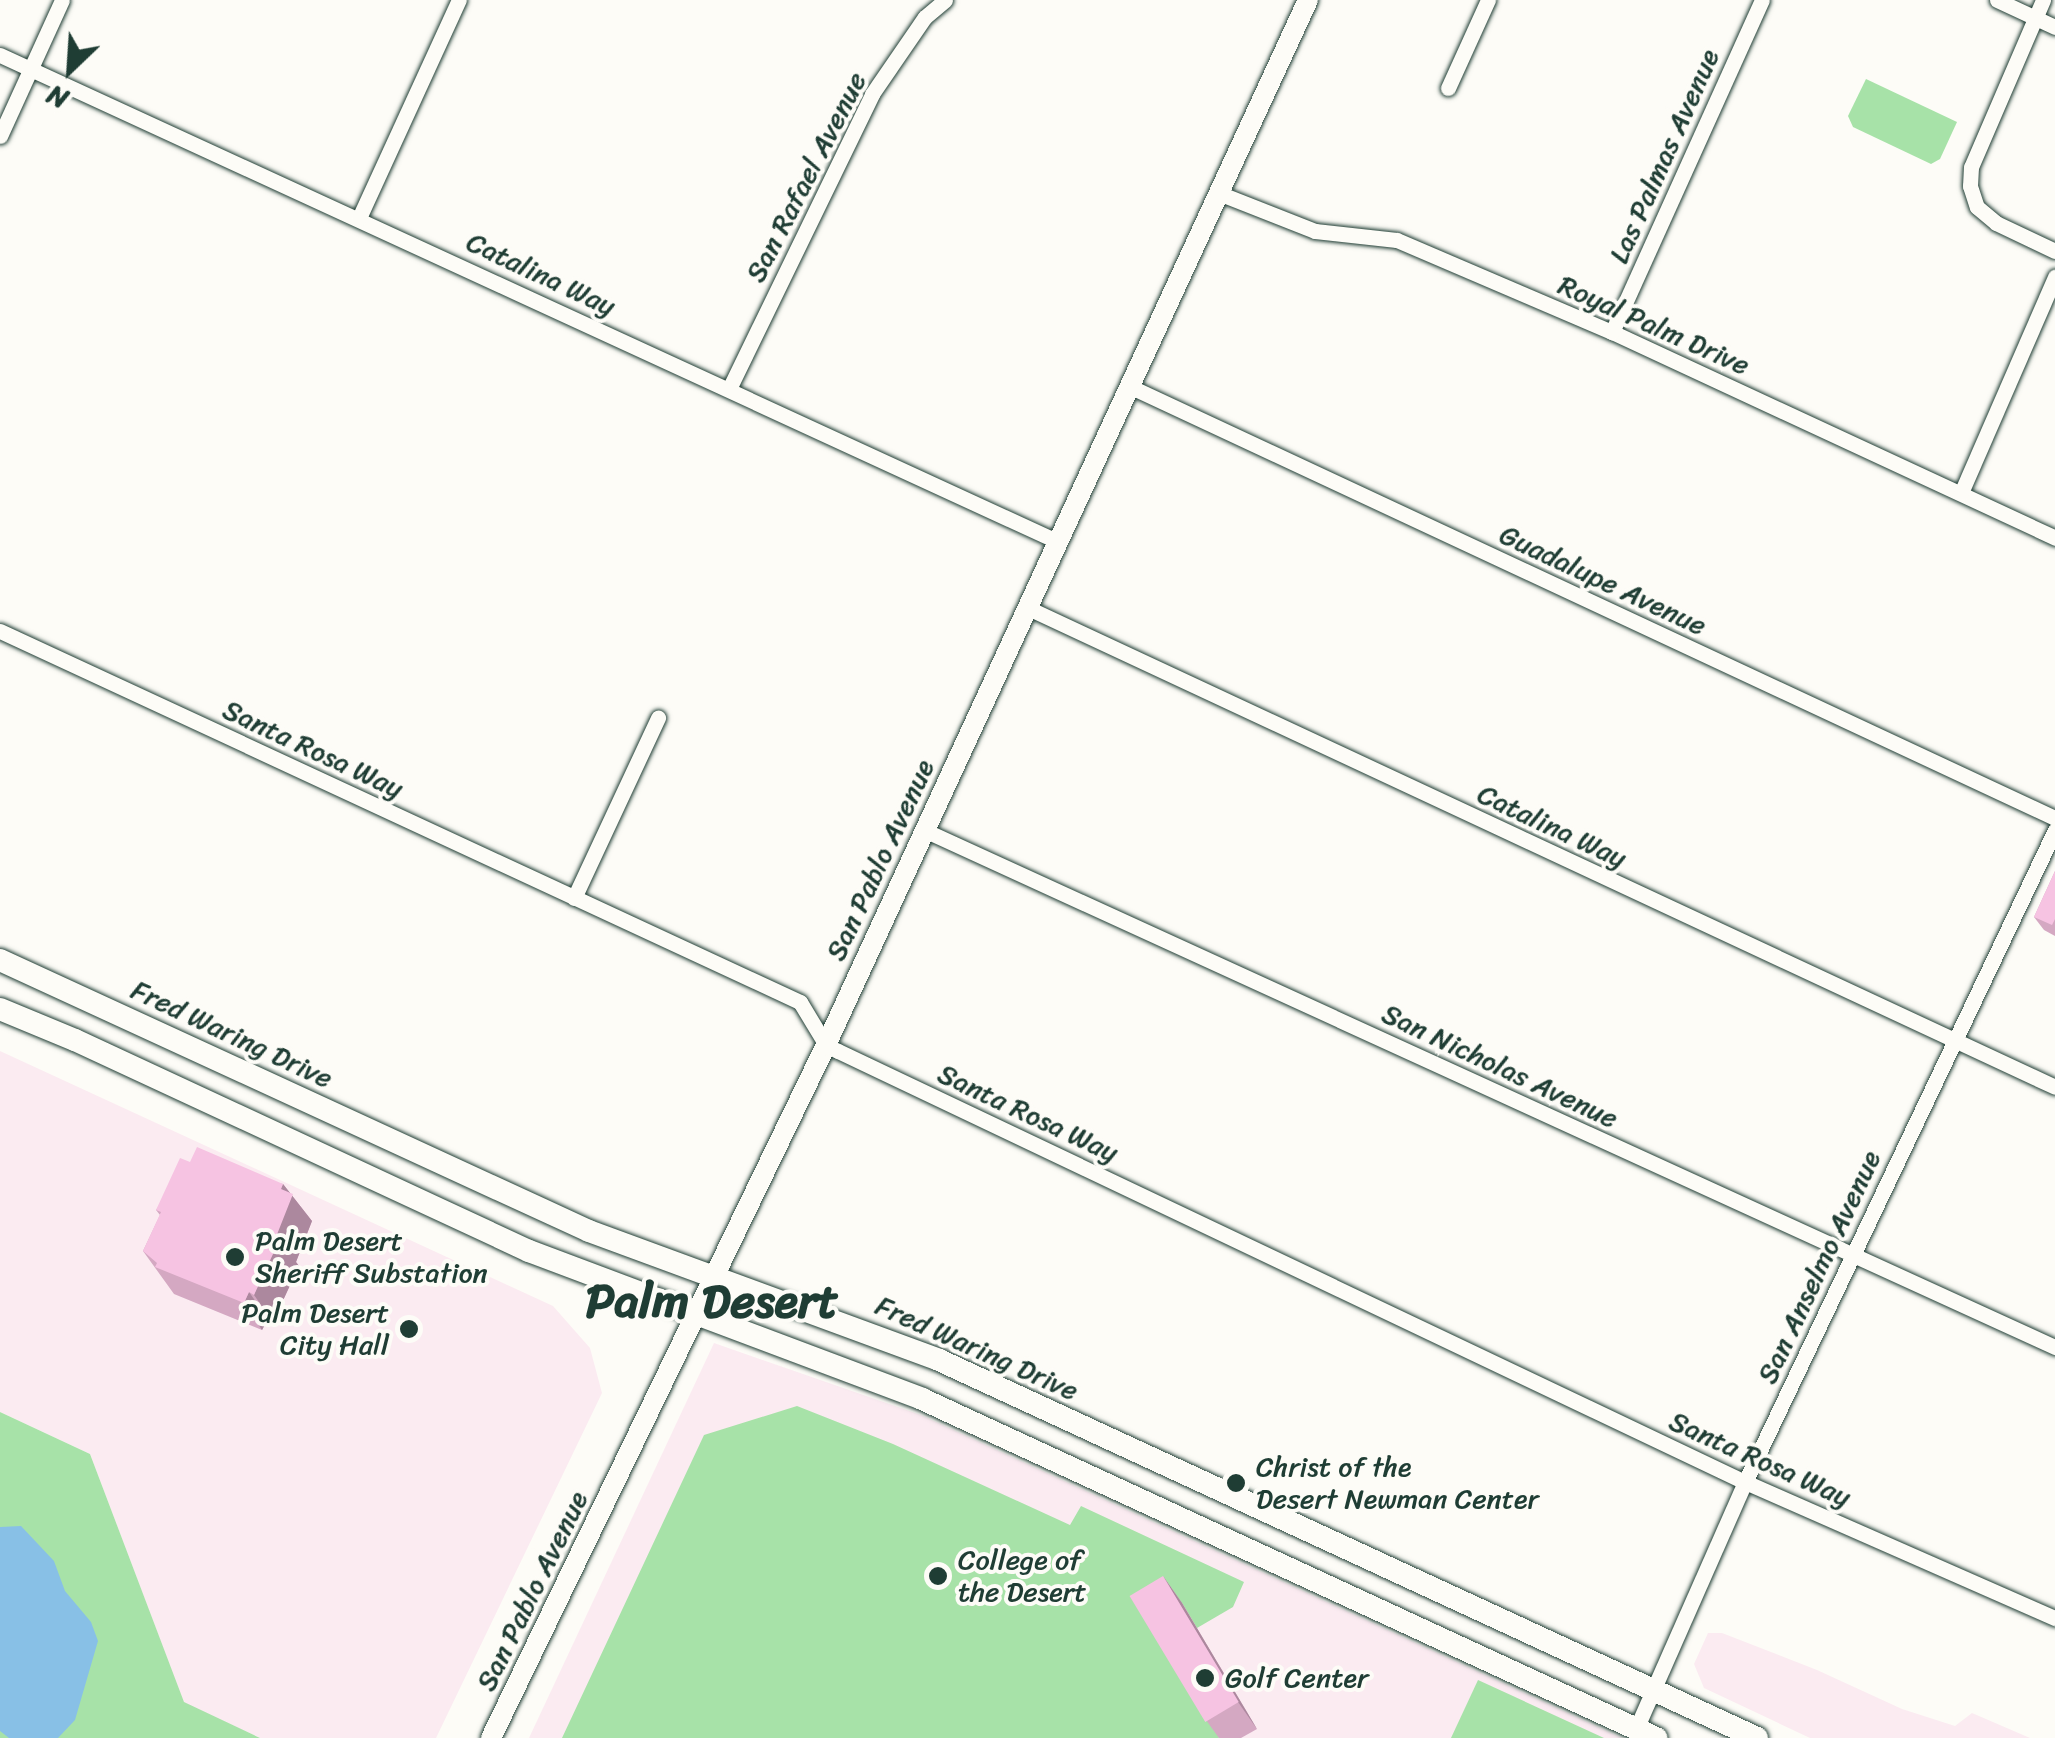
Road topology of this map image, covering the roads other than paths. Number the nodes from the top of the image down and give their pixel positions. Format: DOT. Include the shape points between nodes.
graph roads {
  1 [pos="62,0"];
  2 [pos="459,0"];
  3 [pos="946,0"];
  4 [pos="1308,0"];
  5 [pos="1488,0"];
  6 [pos="1762,0"];
  7 [pos="1997,0"];
  8 [pos="2043,0"];
  9 [pos="2036,18"];
  10 [pos="2055,27"];
  11 [pos="0,56"];
  12 [pos="31,70"];
  13 [pos="1448,88"];
  14 [pos="0,136"];
  15 [pos="1221,194"];
  16 [pos="359,218"];
  17 [pos="2055,251"];
  18 [pos="2055,277"];
  19 [pos="1612,332"];
  20 [pos="1131,387"];
  21 [pos="729,389"];
  22 [pos="1961,493"];
  23 [pos="2055,538"];
  24 [pos="1058,542"];
  25 [pos="1028,608"];
  26 [pos="0,631"];
  27 [pos="658,718"];
  28 [pos="2055,818"];
  29 [pos="924,830"];
  30 [pos="2055,830"];
  31 [pos="574,898"];
  32 [pos="0,960"];
  33 [pos="0,1010"];
  34 [pos="1952,1041"];
  35 [pos="826,1044"];
  36 [pos="2055,1087"];
  37 [pos="1853,1255"];
  38 [pos="715,1276"];
  39 [pos="696,1315"];
  40 [pos="2055,1347"];
  41 [pos="1746,1482"];
  42 [pos="2055,1618"];
  43 [pos="1654,1690"];
  44 [pos="1646,1734"];
  45 [pos="490,1738"];
  46 [pos="1757,1738"];
  1 -- 12 [label="street"];
  2 -- 16 [label="street"];
  3 -- 21 [label="street, San Rafael Avenue" via="925,18 872,94"];
  4 -- 15 [label="street, San Pablo Avenue"];
  5 -- 13 [label="street"];
  6 -- 19 [label="street, Las Palmas Avenue"];
  7 -- 9 [label="street"];
  8 -- 9 [label="street"];
  9 -- 10 [label="street"];
  9 -- 17 [label="street" via="1970,167 1970,186 1977,208 1996,224"];
  11 -- 12 [label="street, Catalina Way"];
  12 -- 14 [label="street"];
  12 -- 16 [label="street, Catalina Way"];
  15 -- 19 [label="street, Royal Palm Drive" via="1315,231 1397,240"];
  15 -- 20 [label="street, San Pablo Avenue"];
  16 -- 21 [label="street, Catalina Way"];
  18 -- 22 [label="street"];
  19 -- 22 [label="street, Royal Palm Drive"];
  20 -- 24 [label="street, San Pablo Avenue"];
  20 -- 28 [label="street, Guadalupe Avenue"];
  21 -- 24 [label="street, Catalina Way"];
  22 -- 23 [label="street, Royal Palm Drive"];
  24 -- 25 [label="street, San Pablo Avenue"];
  25 -- 29 [label="street, San Pablo Avenue"];
  25 -- 34 [label="street, Catalina Way"];
  26 -- 31 [label="street, Santa Rosa Way"];
  27 -- 31 [label="street"];
  29 -- 35 [label="street, San Pablo Avenue"];
  29 -- 37 [label="street, San Nicholas Avenue"];
  30 -- 34 [label="street, San Anselmo Avenue"];
  31 -- 35 [label="street, Santa Rosa Way" via="800,1002"];
  32 -- 38 [label="main road, Fred Waring Drive" via="590,1232"];
  33 -- 39 [label="main road" via="495,1237"];
  34 -- 36 [label="street, Catalina Way"];
  34 -- 37 [label="street, San Anselmo Avenue"];
  35 -- 38 [label="street, San Pablo Avenue"];
  35 -- 41 [label="street, Santa Rosa Way"];
  37 -- 40 [label="street, San Nicholas Avenue"];
  37 -- 41 [label="street, San Anselmo Avenue"];
  38 -- 39 [label="street, San Pablo Avenue"];
  38 -- 43 [label="main road, Fred Waring Drive" via="939,1360"];
  39 -- 44 [label="main road" via="922,1399"];
  39 -- 45 [label="street, San Pablo Avenue"];
  41 -- 42 [label="street, Santa Rosa Way"];
  41 -- 43 [label="street, San Anselmo Avenue"];
  43 -- 44 [label="street, San Anselmo Avenue"];
  43 -- 46 [label="main road, Fred Waring Drive"];
}
